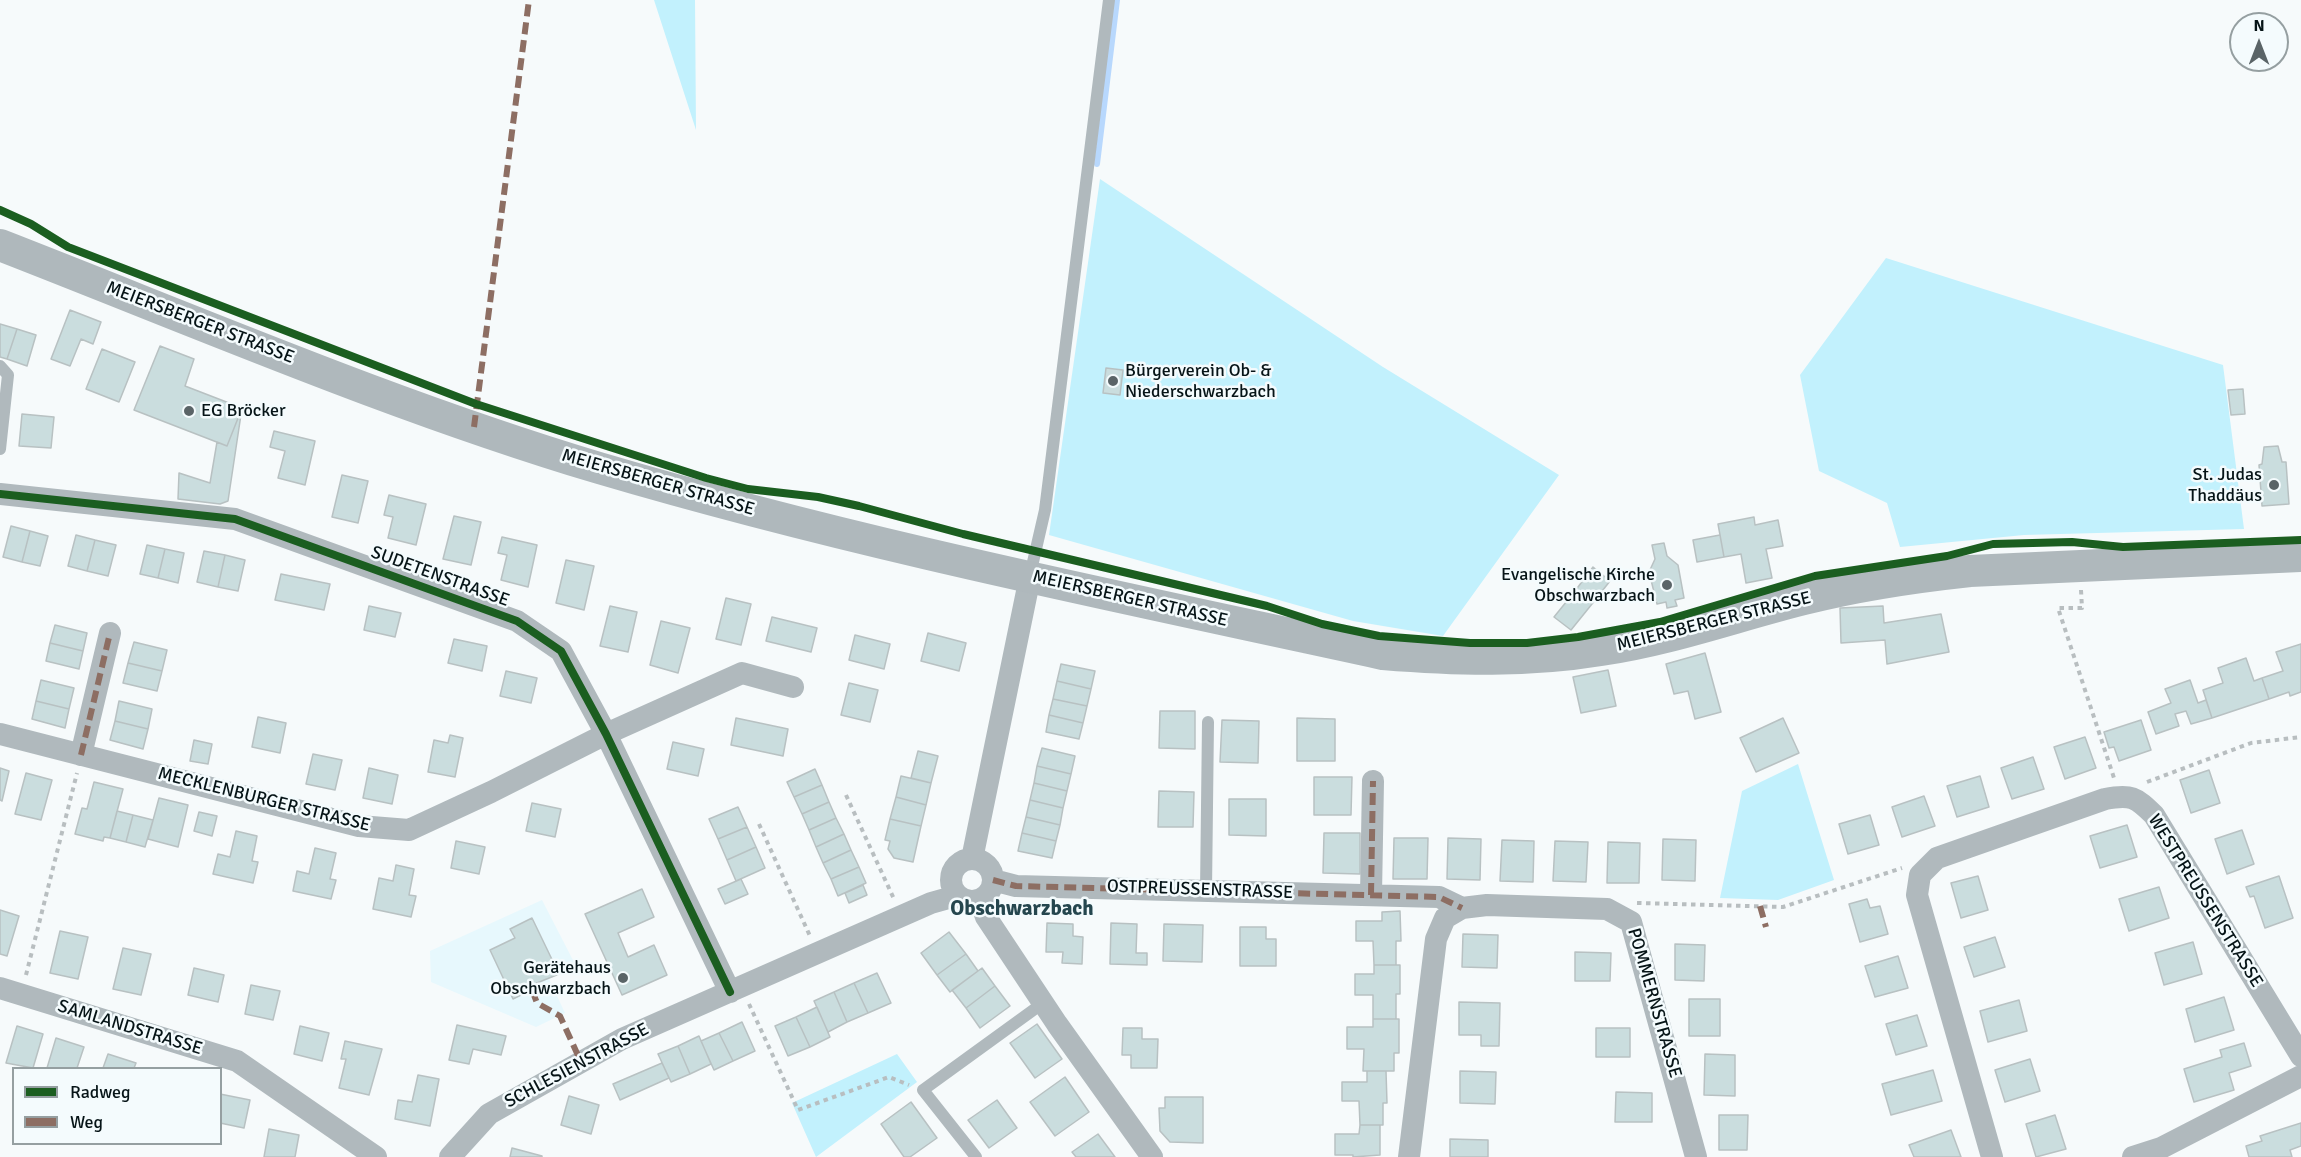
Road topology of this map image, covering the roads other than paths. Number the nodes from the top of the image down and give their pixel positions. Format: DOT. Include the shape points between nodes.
graph roads {
  1 [pos="1109,0"];
  2 [pos="0,245"];
  3 [pos="0,366"];
  4 [pos="0,449"];
  5 [pos="0,494"];
  6 [pos="2301,556"];
  7 [pos="1030,577"];
  8 [pos="110,633"];
  9 [pos="793,687"];
  10 [pos="1208,722"];
  11 [pos="0,734"];
  12 [pos="606,734"];
  13 [pos="81,754"];
  14 [pos="1373,781"];
  15 [pos="972,859"];
  16 [pos="993,880"];
  17 [pos="1206,891"];
  18 [pos="1371,895"];
  19 [pos="956,896"];
  20 [pos="980,900"];
  21 [pos="1462,908"];
  22 [pos="736,990"];
  23 [pos="11,991"];
  24 [pos="1043,1003"];
  25 [pos="2301,1056"];
  26 [pos="2301,1076"];
  27 [pos="376,1157"];
  28 [pos="450,1157"];
  29 [pos="976,1157"];
  30 [pos="1152,1157"];
  31 [pos="1409,1157"];
  32 [pos="1696,1157"];
  33 [pos="1992,1157"];
  34 [pos="2133,1157"];
  1 -- 7 [label="lane" via="1045,510"];
  2 -- 7 [label="main road, MEIERSBERGER STRASSE" via="348,381 595,467 726,504"];
  3 -- 4 [label="lane" via="8,375"];
  5 -- 12 [label="street, SUDETENSTRASSE" via="235,519 517,621 561,651"];
  6 -- 7 [label="main road, MEIERSBERGER STRASSE" via="1970,571 1909,578 1805,599 1635,644 1512,660 1383,654"];
  7 -- 15 [label="street"];
  8 -- 13 [label="street"];
  9 -- 12 [label="street, MECKLENBURGER STRASSE" via="742,673"];
  10 -- 17 [label="lane"];
  11 -- 13 [label="street, MECKLENBURGER STRASSE"];
  12 -- 13 [label="street, MECKLENBURGER STRASSE" via="409,830 359,826"];
  12 -- 22 [label="street, SUDETENSTRASSE"];
  14 -- 18 [label="street"];
  15 -- 16 [label="street" via="987,865"];
  15 -- 19 [label="street" via="956,865 951,873"];
  16 -- 17 [label="street, OSTPREUSSENSTRASSE" via="1016,886"];
  16 -- 20 [label="street" via="992,889"];
  17 -- 18 [label="street, OSTPREUSSENSTRASSE"];
  18 -- 21 [label="street, OSTPREUSSENSTRASSE" via="1439,897"];
  19 -- 20 [label="street" via="972,902"];
  19 -- 22 [label="street, SCHLESIENSTRASSE"];
  20 -- 24 [label="street" via="986,917"];
  21 -- 31 [label="street" via="1445,918 1436,939"];
  21 -- 32 [label="street, POMMERNSTRASSE" via="1487,905 1607,909 1631,922"];
  22 -- 28 [label="street, SCHLESIENSTRASSE" via="622,1039 489,1114"];
  23 -- 27 [label="street, SAMLANDSTRASSE" via="237,1061"];
  24 -- 29 [label="lane" via="923,1090"];
  24 -- 30 [label="street"];
  25 -- 33 [label="street, WESTPREUSSENSTRASSE" via="2154,815 2140,801 2125,795 2105,799 1937,858 1920,874 1917,895"];
  26 -- 34 [label="street" via="2161,1148"];
}
